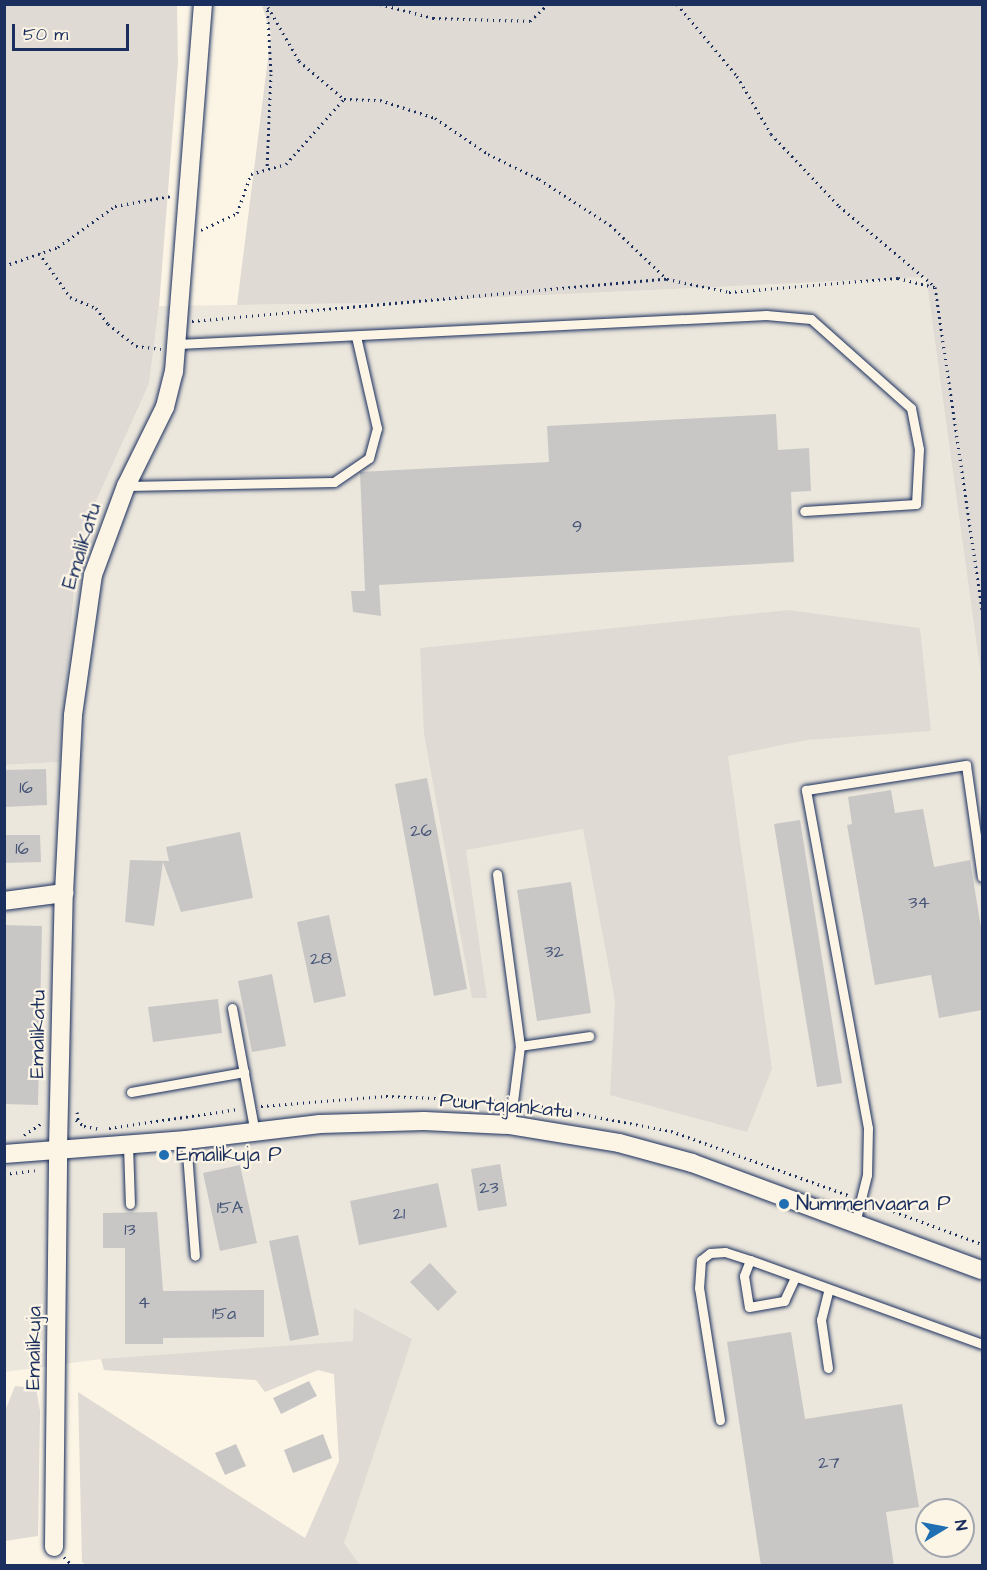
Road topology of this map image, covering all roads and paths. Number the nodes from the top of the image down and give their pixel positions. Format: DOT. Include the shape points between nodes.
graph roads {
  1 [pos="202,4"];
  2 [pos="267,4"];
  3 [pos="380,4"];
  4 [pos="548,4"];
  5 [pos="677,4"];
  6 [pos="344,99"];
  7 [pos="267,169"];
  8 [pos="188,193"];
  9 [pos="202,219"];
  10 [pos="201,231"];
  11 [pos="200,242"];
  12 [pos="39,253"];
  13 [pos="4,266"];
  14 [pos="668,279"];
  15 [pos="935,287"];
  16 [pos="195,310"];
  17 [pos="187,321"];
  18 [pos="356,336"];
  19 [pos="183,346"];
  20 [pos="126,486"];
  21 [pos="804,511"];
  22 [pos="982,611"];
  23 [pos="497,874"];
  24 [pos="982,877"];
  25 [pos="64,893"];
  26 [pos="4,901"];
  27 [pos="232,1008"];
  28 [pos="589,1036"];
  29 [pos="520,1046"];
  30 [pos="244,1072"];
  31 [pos="131,1092"];
  32 [pos="77,1110"];
  33 [pos="78,1120"];
  34 [pos="510,1125"];
  35 [pos="255,1132"];
  36 [pos="186,1140"];
  37 [pos="128,1145"];
  38 [pos="58,1148"];
  39 [pos="4,1154"];
  40 [pos="130,1204"];
  41 [pos="855,1223"];
  42 [pos="195,1256"];
  43 [pos="750,1260"];
  44 [pos="982,1270"];
  45 [pos="795,1277"];
  46 [pos="829,1289"];
  47 [pos="982,1344"];
  48 [pos="828,1368"];
  49 [pos="720,1420"];
  50 [pos="54,1548"];
  1 -- 8 [label="street, Emalikatu"];
  2 -- 6 [label="path" via="299,61"];
  2 -- 7 [label="path" via="272,74"];
  3 -- 4 [label="path" via="433,18 530,21"];
  5 -- 15 [label="path" via="737,76 771,134 839,206"];
  6 -- 7 [label="path" via="286,164"];
  6 -- 14 [label="path" via="380,100 435,118 488,154 539,178 610,225"];
  7 -- 10 [label="path" via="251,174 237,213"];
  8 -- 12 [label="path" via="116,206 58,247"];
  8 -- 17 [label="street, Emalikatu"];
  9 -- 10 [label="path"];
  10 -- 11 [label="path"];
  12 -- 13 [label="path"];
  12 -- 19 [label="path" via="70,297 96,308 108,324 136,346"];
  14 -- 15 [label="path" via="729,292 898,278"];
  14 -- 17 [label="path"];
  15 -- 22 [label="path"];
  16 -- 17 [label="path"];
  17 -- 19 [label="street, Emalikatu"];
  17 -- 19 [label="path"];
  18 -- 19 [label="lane"];
  18 -- 20 [label="lane" via="377,428 369,458 334,482"];
  18 -- 21 [label="lane" via="766,315 811,319 911,408 919,449 916,504"];
  19 -- 20 [label="street, Emalikatu" via="165,406"];
  20 -- 25 [label="street, Emalikatu" via="93,575 88,603 73,715"];
  23 -- 29 [label="lane"];
  24 -- 41 [label="lane" via="966,765 806,790 868,1128 867,1175"];
  25 -- 26 [label="street"];
  25 -- 38 [label="street, Emalikatu"];
  27 -- 30 [label="lane"];
  28 -- 29 [label="lane"];
  29 -- 34 [label="lane"];
  30 -- 31 [label="lane"];
  30 -- 35 [label="lane"];
  32 -- 33 [label="path"];
  34 -- 35 [label="street, Puurtajankatu" via="388,1120"];
  34 -- 41 [label="street, Puurtajankatu" via="619,1143 692,1163"];
  35 -- 36 [label="street, Puurtajankatu"];
  36 -- 37 [label="street, Puurtajankatu"];
  36 -- 42 [label="lane"];
  37 -- 38 [label="street, Puurtajankatu"];
  37 -- 40 [label="lane"];
  38 -- 39 [label="street, Puurtajankatu"];
  38 -- 50 [label="street, Emalikuja"];
  41 -- 44 [label="street, Puurtajankatu"];
  43 -- 45 [label="lane"];
  43 -- 45 [label="lane" via="744,1276 749,1307 784,1301"];
  43 -- 49 [label="lane" via="725,1252 710,1253 701,1260 699,1270"];
  45 -- 46 [label="lane"];
  46 -- 47 [label="lane"];
  46 -- 48 [label="lane" via="821,1320"];
}
